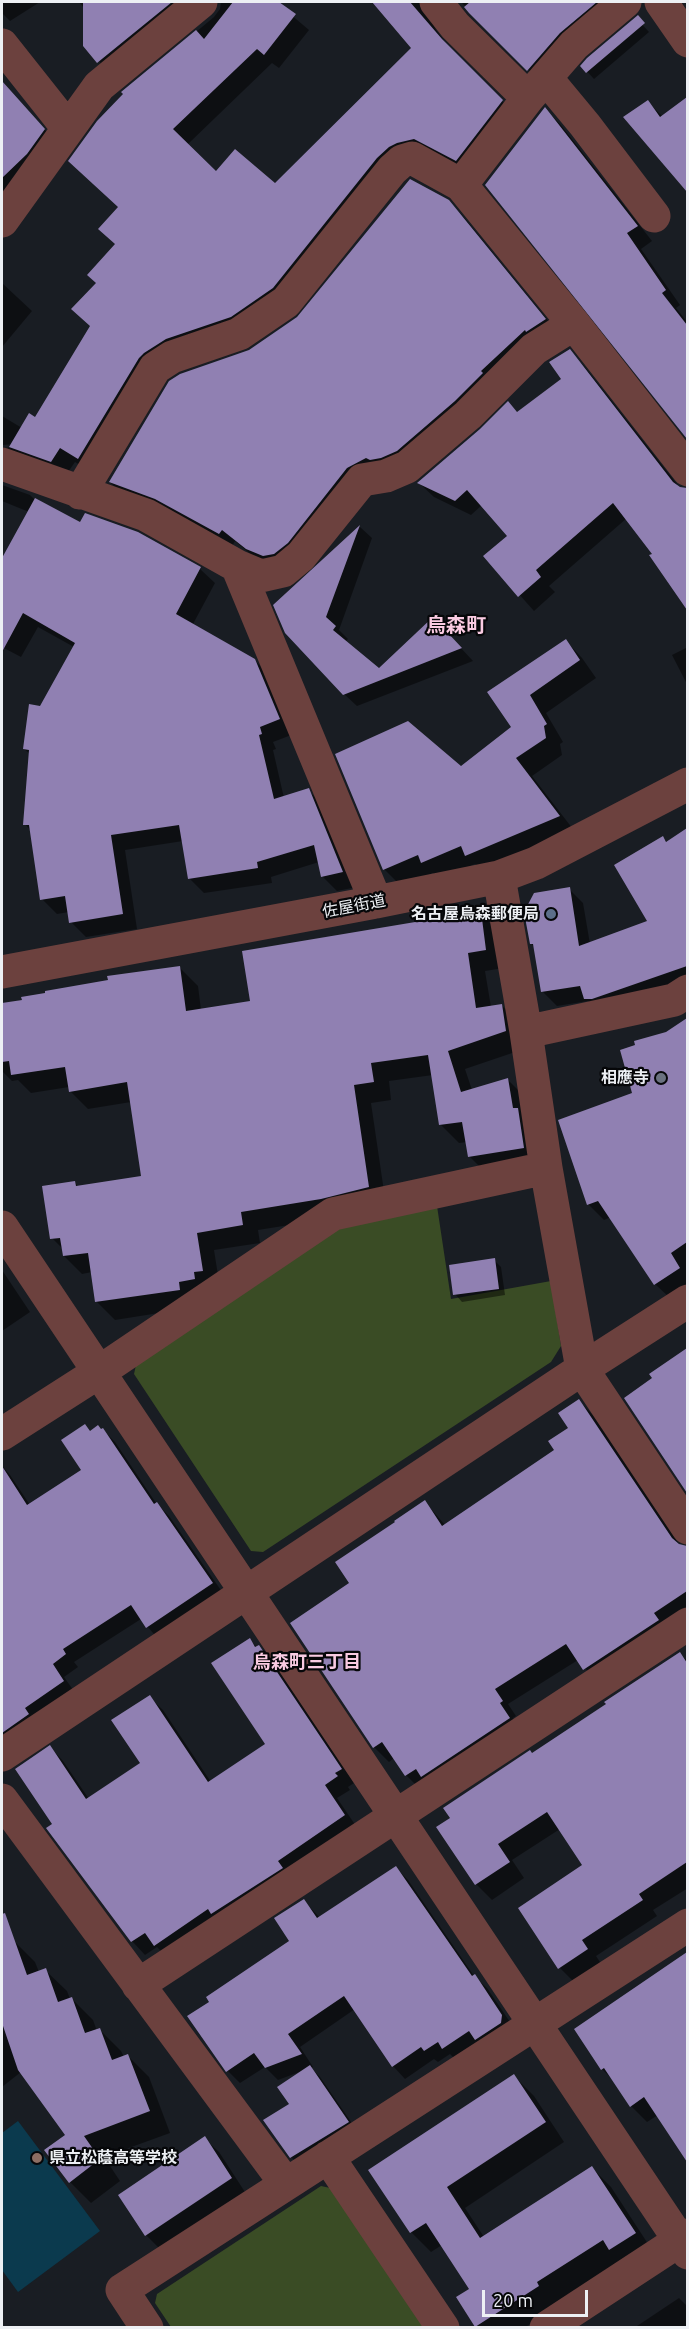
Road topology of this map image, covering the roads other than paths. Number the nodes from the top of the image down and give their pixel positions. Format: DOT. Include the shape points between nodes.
graph roads {
  1 [pos="201,2"];
  2 [pos="436,2"];
  3 [pos="625,2"];
  4 [pos="661,2"];
  5 [pos="687,40"];
  6 [pos="2,45"];
  7 [pos="537,88"];
  8 [pos="67,127"];
  9 [pos="461,185"];
  10 [pos="654,216"];
  11 [pos="2,220"];
  12 [pos="574,324"];
  13 [pos="2,464"];
  14 [pos="687,470"];
  15 [pos="80,493"];
  16 [pos="237,566"];
  17 [pos="687,784"];
  18 [pos="499,877"];
  19 [pos="376,902"];
  20 [pos="2,972"];
  21 [pos="687,991"];
  22 [pos="526,1032"];
  23 [pos="546,1168"];
  24 [pos="2,1227"];
  25 [pos="687,1301"];
  26 [pos="582,1369"];
  27 [pos="99,1372"];
  28 [pos="2,1434"];
  29 [pos="687,1528"];
  30 [pos="246,1593"];
  31 [pos="687,1624"];
  32 [pos="2,1755"];
  33 [pos="2,1800"];
  34 [pos="396,1816"];
  35 [pos="687,1925"];
  36 [pos="138,1985"];
  37 [pos="535,2024"];
  38 [pos="328,2157"];
  39 [pos="286,2184"];
  40 [pos="685,2243"];
  41 [pos="147,2328"];
  42 [pos="443,2328"];
  43 [pos="546,2328"];
  1 -- 8 [label="street" via="99,86"];
  2 -- 7 [label="street" via="455,26"];
  3 -- 7 [label="street" via="574,45"];
  4 -- 5 [label="street"];
  6 -- 8 [label="street"];
  7 -- 9 [label="street"];
  7 -- 10 [label="street" via="585,125"];
  8 -- 11 [label="street"];
  9 -- 12 [label="street"];
  9 -- 15 [label="street" via="412,158 402,161 286,302 239,334 172,357 156,368"];
  12 -- 14 [label="street"];
  12 -- 16 [label="street" via="534,349 468,415 407,467 362,480 301,556 283,571 261,576"];
  13 -- 15 [label="street"];
  15 -- 16 [label="street" via="146,515"];
  16 -- 19 [label="street"];
  17 -- 18 [label="street, 佐屋街道" via="536,863"];
  18 -- 19 [label="street, 佐屋街道"];
  18 -- 22 [label="street"];
  19 -- 20 [label="street, 佐屋街道"];
  21 -- 22 [label="street" via="674,1000"];
  22 -- 23 [label="street"];
  23 -- 26 [label="street"];
  23 -- 27 [label="street" via="333,1214"];
  24 -- 27 [label="street"];
  25 -- 26 [label="street"];
  26 -- 29 [label="street"];
  26 -- 30 [label="street"];
  27 -- 28 [label="street"];
  27 -- 30 [label="street"];
  30 -- 32 [label="street"];
  30 -- 34 [label="street"];
  31 -- 34 [label="street"];
  33 -- 36 [label="street"];
  34 -- 36 [label="street"];
  34 -- 37 [label="street"];
  35 -- 37 [label="street"];
  36 -- 39 [label="street"];
  37 -- 38 [label="street"];
  37 -- 40 [label="street"];
  38 -- 39 [label="street"];
  38 -- 42 [label="street"];
  39 -- 41 [label="street" via="122,2290"];
  40 -- 43 [label="street"];
}
